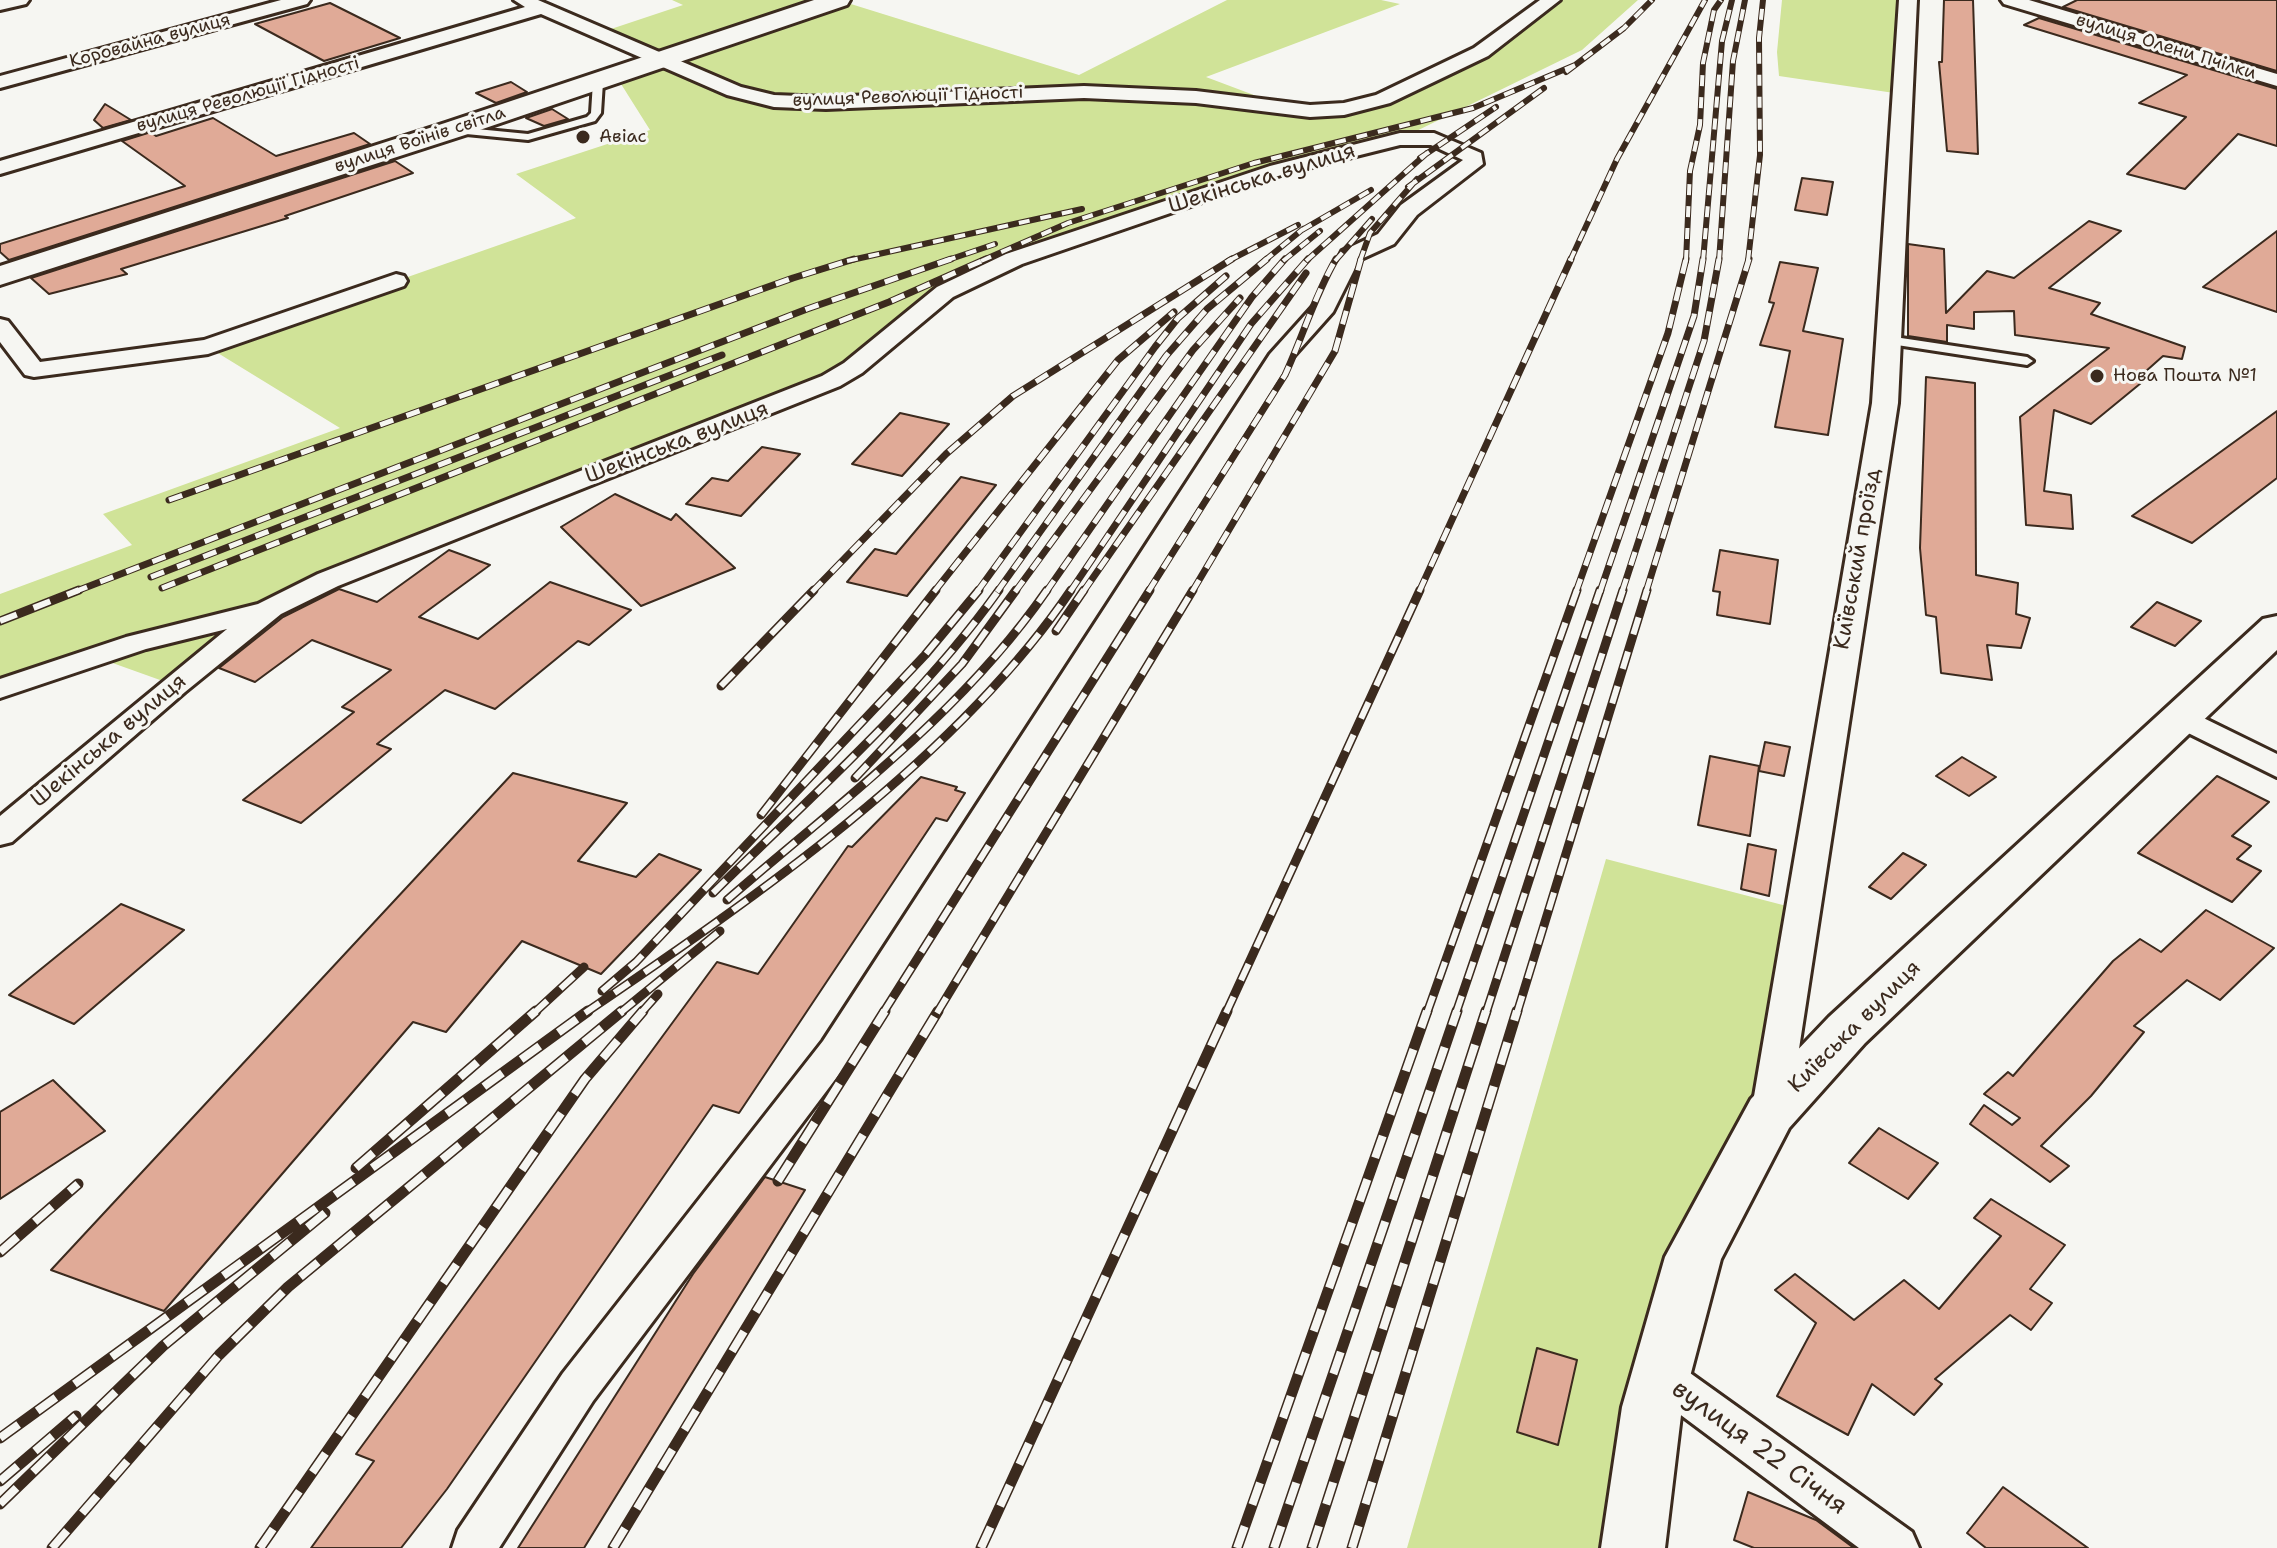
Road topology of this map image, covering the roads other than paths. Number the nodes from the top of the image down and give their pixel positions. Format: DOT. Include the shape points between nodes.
graph roads {
  1 [pos="20,0"];
  2 [pos="301,0"];
  3 [pos="838,0"];
  4 [pos="1551,0"];
  5 [pos="1908,0"];
  6 [pos="2010,0"];
  7 [pos="532,4"];
  8 [pos="0,5"];
  9 [pos="663,61"];
  10 [pos="2277,80"];
  11 [pos="0,82"];
  12 [pos="0,168"];
  13 [pos="0,276"];
  14 [pos="396,281"];
  15 [pos="0,326"];
  16 [pos="1888,340"];
  17 [pos="2027,361"];
  18 [pos="271,608"];
  19 [pos="2277,628"];
  20 [pos="0,689"];
  21 [pos="2181,717"];
  22 [pos="2277,767"];
  23 [pos="0,834"];
  24 [pos="1770,1114"];
  25 [pos="1661,1376"];
  26 [pos="474,1546"];
  27 [pos="1633,1548"];
  28 [pos="1896,1548"];
  1 -- 8 [label="street"];
  2 -- 11 [label="street, Коровайна вулиця"];
  3 -- 9 [label="street, вулиця Воїнів світла"];
  4 -- 9 [label="street, вулиця Революції Гідності" via="1481,52 1383,99 1327,111 1084,92 790,102 734,91"];
  5 -- 16 [label="street, Київський проїзд"];
  6 -- 10 [label="street, вулиця Олени Пчілки"];
  7 -- 9 [label="street, вулиця Революції Гідності"];
  7 -- 12 [label="street, вулиця Революції Гідності"];
  9 -- 13 [label="street, вулиця Воїнів світла"];
  14 -- 15 [label="street" via="208,347 34,370"];
  16 -- 17 [label="lane"];
  16 -- 24 [label="street, Київський проїзд" via="1885,403"];
  18 -- 20 [label="street" via="136,643"];
  18 -- 23 [label="street, Шекінська вулиця"];
  18 -- 26 [label="street, Шекінська вулиця" via="328,580 831,381 945,292 1014,259 1277,170 1400,139 1434,139 1474,157 1473,164 1409,210 1386,239 1350,256 1325,307 1282,354 836,1051 578,1387"];
  19 -- 21 [label="street, Київська вулиця"];
  21 -- 22 [label="street"];
  21 -- 24 [label="street, Київська вулиця" via="1847,1030"];
  24 -- 25 [label="street, Київська вулиця" via="1693,1257"];
  25 -- 27 [label="street, Київська вулиця"];
  25 -- 28 [label="street, вулиця 22 Січня"];
}
